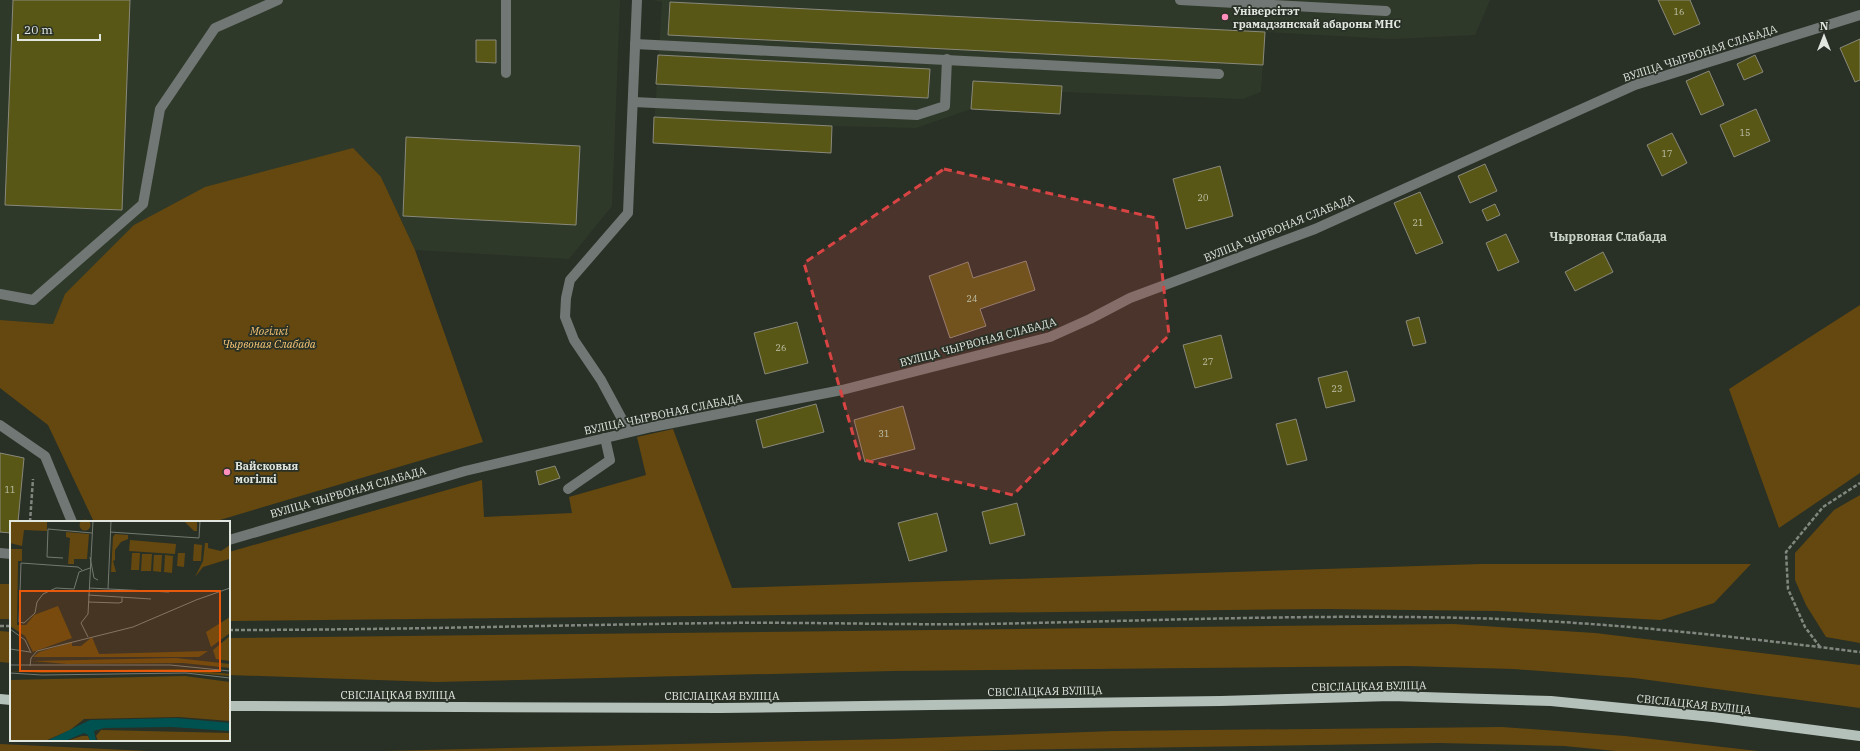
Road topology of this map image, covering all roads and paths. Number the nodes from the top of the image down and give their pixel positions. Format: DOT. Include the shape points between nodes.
graph roads {
  1 [pos="278,0"];
  2 [pos="506,0"];
  3 [pos="637,0"];
  4 [pos="1180,0"];
  5 [pos="1386,11"];
  6 [pos="1860,15"];
  7 [pos="635,44"];
  8 [pos="947,59"];
  9 [pos="506,73"];
  10 [pos="1219,74"];
  11 [pos="633,102"];
  12 [pos="0,294"];
  13 [pos="0,425"];
  14 [pos="629,432"];
  15 [pos="605,438"];
  16 [pos="33,474"];
  17 [pos="1860,483"];
  18 [pos="568,489"];
  19 [pos="30,521"];
  20 [pos="72,521"];
  21 [pos="230,540"];
  22 [pos="0,553"];
  23 [pos="10,554"];
  24 [pos="230,630"];
  25 [pos="1820,647"];
  26 [pos="1860,652"];
  27 [pos="0,699"];
  28 [pos="10,700"];
  29 [pos="230,706"];
  30 [pos="1860,736"];
  1 -- 12 [label="street" via="214,28 160,109 143,204 33,300"];
  2 -- 9 [label="street"];
  3 -- 7 [label="street"];
  4 -- 5 [label="street"];
  6 -- 14 [label="street, ВУЛІЦА ЧЫРВОНАЯ СЛАБАДА" via="1635,85 1315,229 1130,298 1050,337 842,390"];
  7 -- 8 [label="street"];
  7 -- 11 [label="street"];
  8 -- 10 [label="street"];
  8 -- 11 [label="street" via="945,106 917,115"];
  11 -- 14 [label="street" via="628,213 570,280 565,318 574,340 601,380"];
  13 -- 20 [label="street" via="45,456"];
  14 -- 15 [label="street, ВУЛІЦА ЧЫРВОНАЯ СЛАБАДА"];
  15 -- 18 [label="street" via="610,460"];
  15 -- 21 [label="street, ВУЛІЦА ЧЫРВОНАЯ СЛАБАДА" via="465,470"];
  16 -- 19 [label="path"];
  17 -- 25 [label="path" via="1823,507 1786,552 1788,590 1805,627"];
  22 -- 23 [label="street"];
  24 -- 25 [label="path" via="386,630 725,623 981,624 1384,616 1561,622 1684,631"];
  25 -- 26 [label="path"];
  27 -- 28 [label="main road"];
  29 -- 30 [label="main road, СВІСЛАЦКАЯ ВУЛІЦА" via="720,708 1391,696 1551,701 1713,717"];
}
